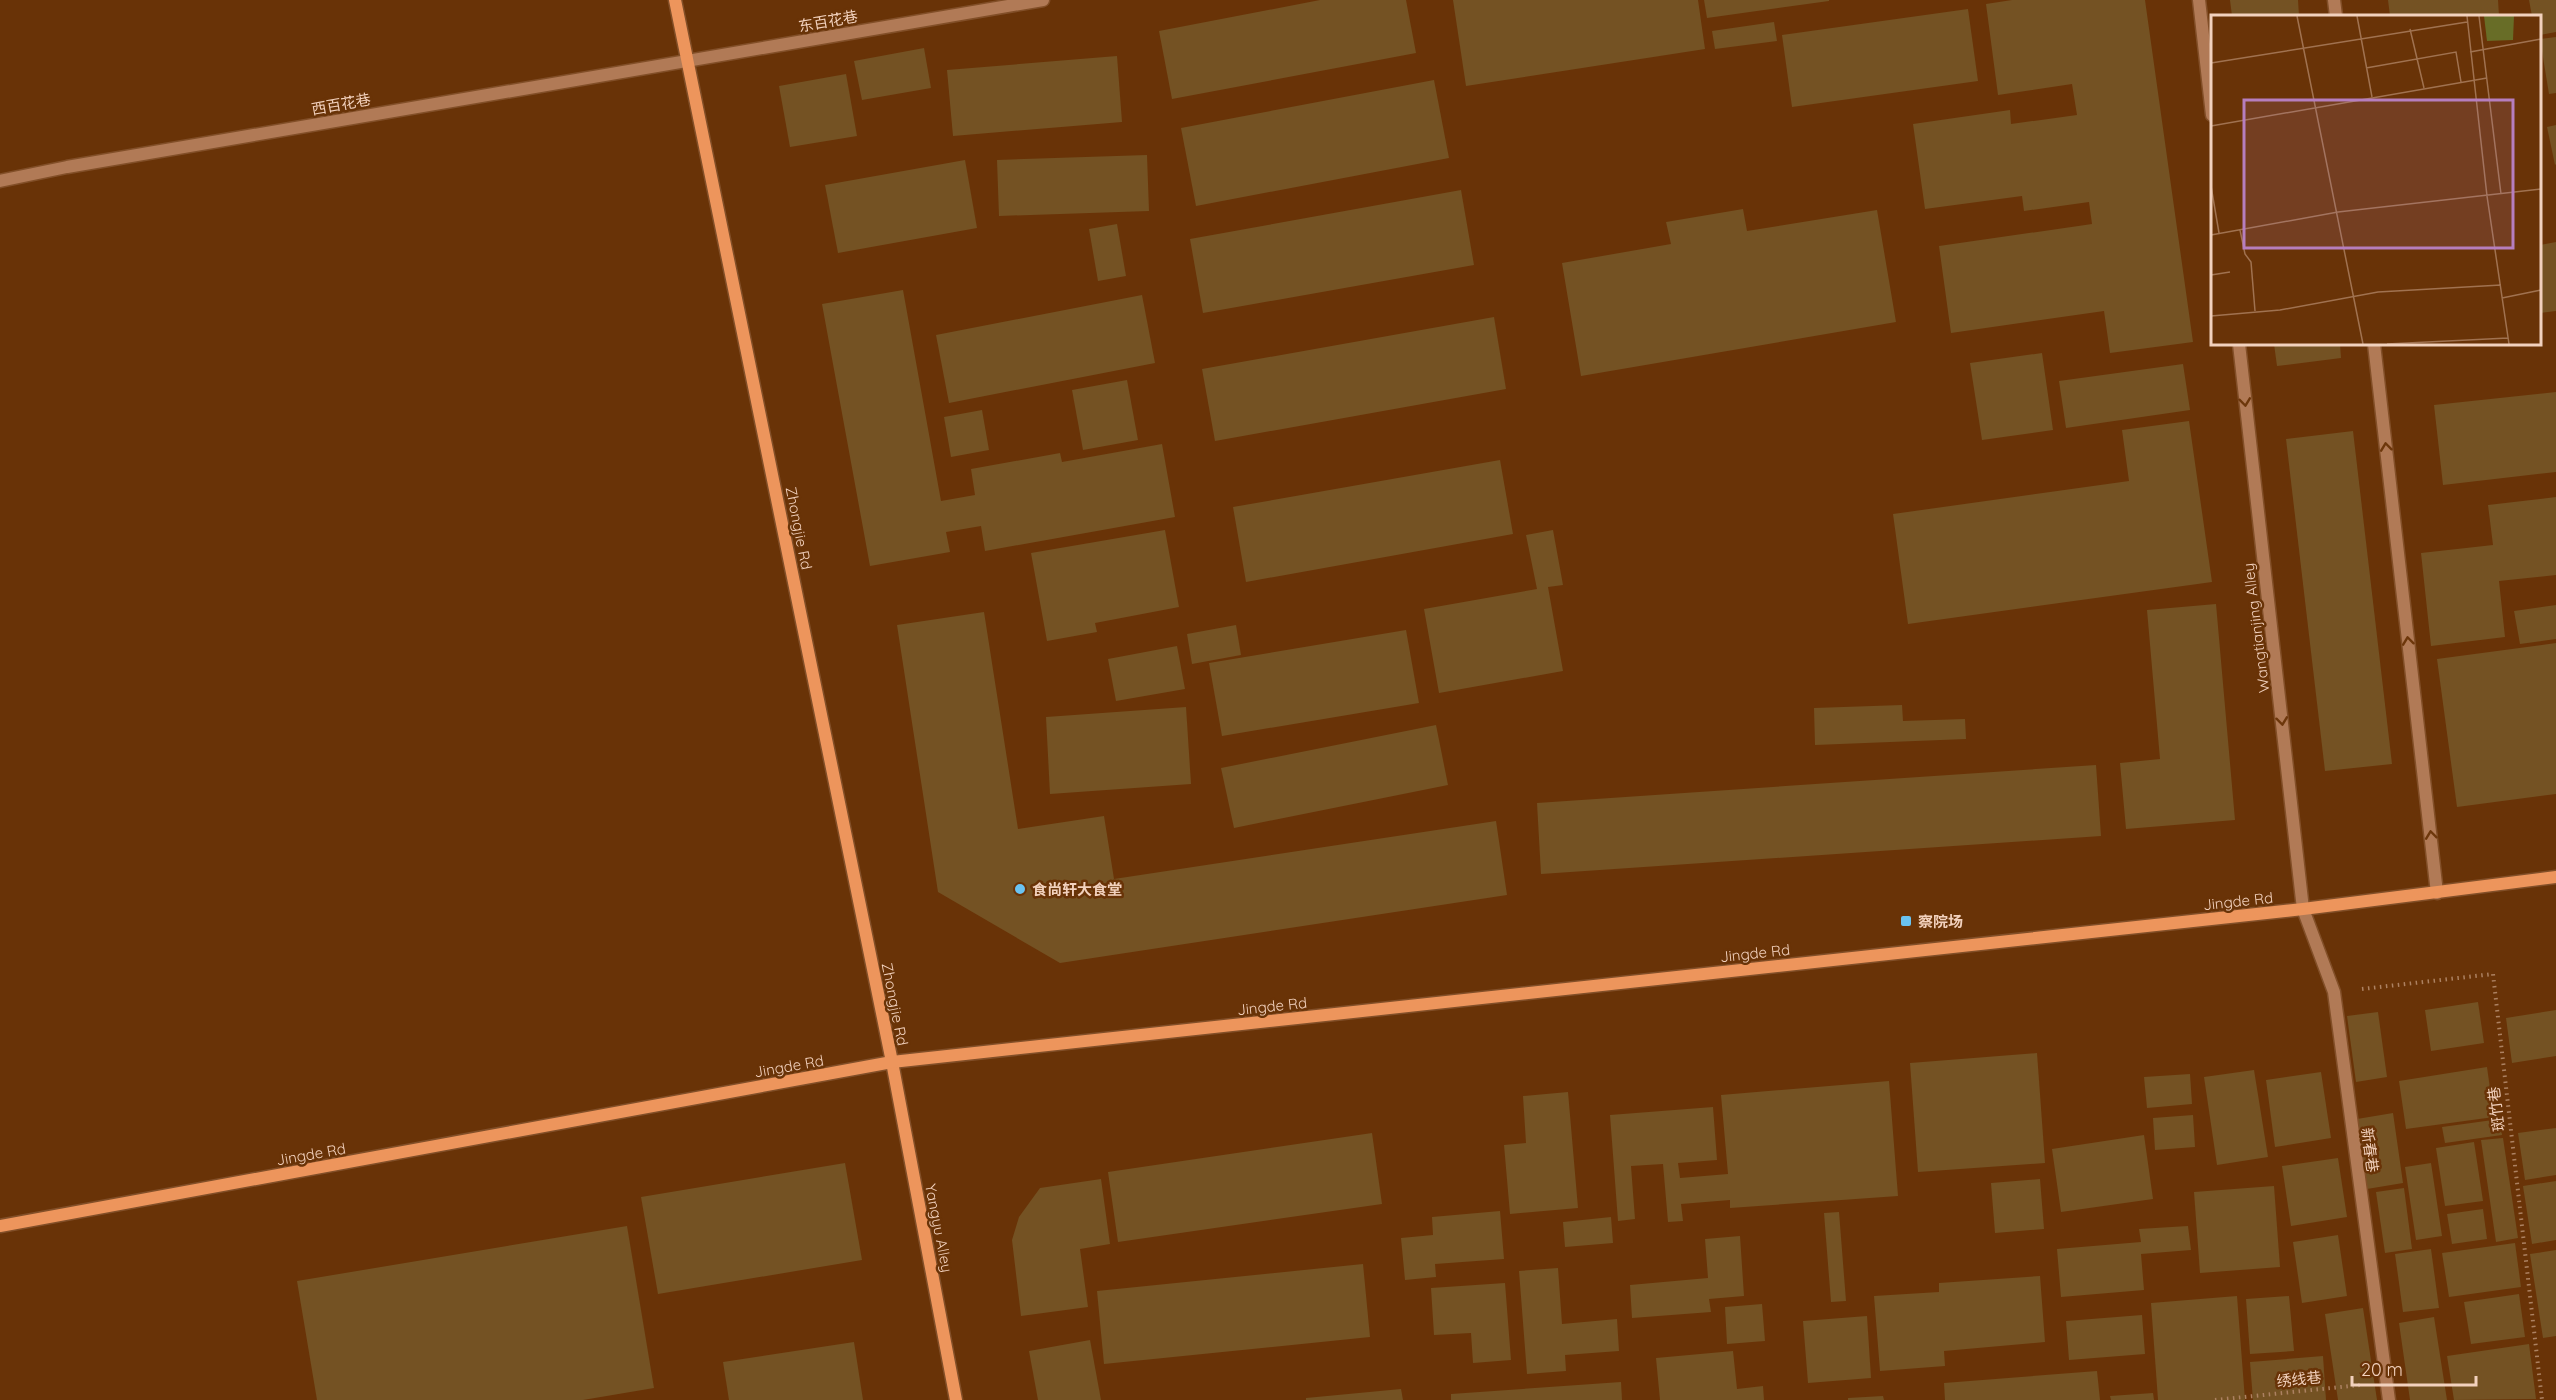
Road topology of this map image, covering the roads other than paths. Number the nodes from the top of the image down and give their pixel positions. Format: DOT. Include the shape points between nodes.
graph roads {
  1 [pos="675,0"];
  2 [pos="1043,0"];
  3 [pos="2199,0"];
  4 [pos="2334,0"];
  5 [pos="2336,15"];
  6 [pos="688,60"];
  7 [pos="2211,106"];
  8 [pos="0,181"];
  9 [pos="2239,345"];
  10 [pos="2374,345"];
  11 [pos="2556,877"];
  12 [pos="2437,893"];
  13 [pos="2303,909"];
  14 [pos="892,1062"];
  15 [pos="0,1226"];
  16 [pos="956,1400"];
  17 [pos="2389,1400"];
  1 -- 6 [label="main road, Zhongjie Rd"];
  2 -- 6 [label="street, 东百花巷"];
  3 -- 7 [label="street"];
  4 -- 5 [label="street"];
  6 -- 8 [label="street, 西百花巷"];
  6 -- 14 [label="main road, Zhongjie Rd"];
  9 -- 13 [label="street, Wangtianjing Alley, one-way"];
  12 -- 10 [label="street, one-way"];
  11 -- 12 [label="main road, Jingde Rd"];
  12 -- 13 [label="main road, Jingde Rd"];
  13 -- 14 [label="main road, Jingde Rd"];
  13 -- 17 [label="street, 新春巷" via="2334,992"];
  14 -- 15 [label="main road, Jingde Rd"];
  14 -- 16 [label="main road, Yangyu Alley"];
}
